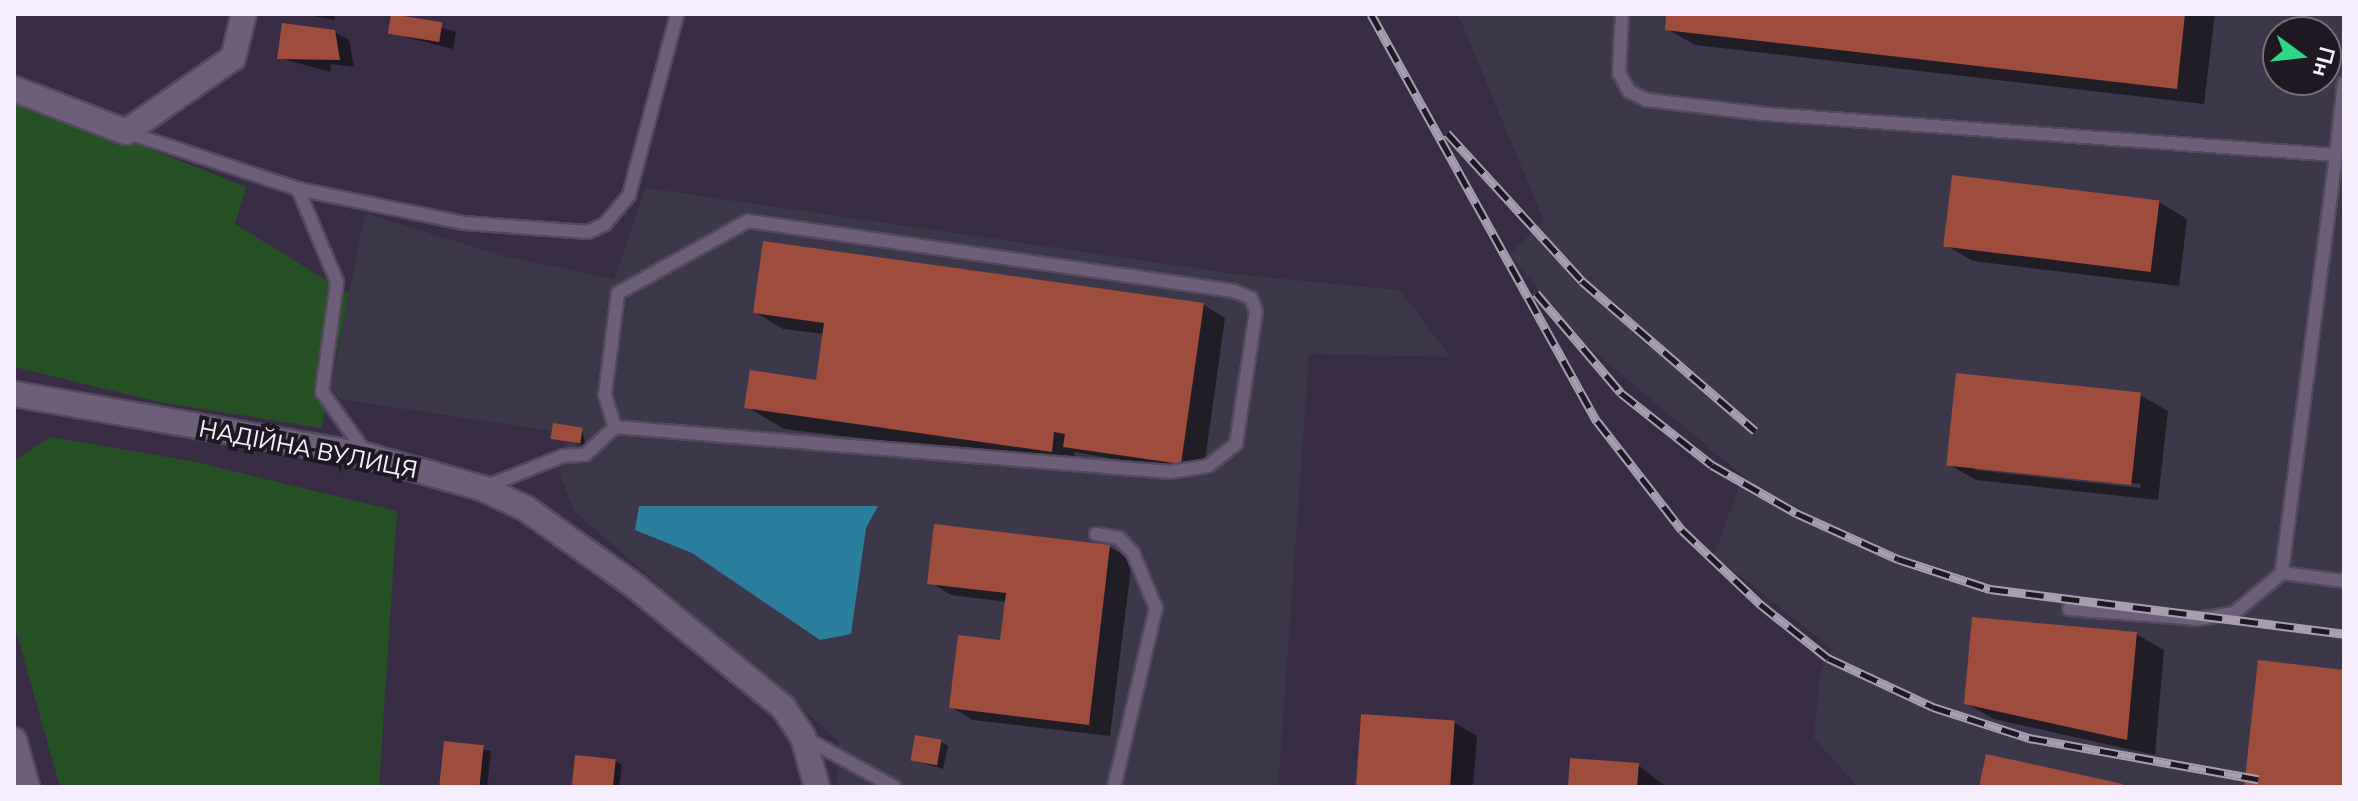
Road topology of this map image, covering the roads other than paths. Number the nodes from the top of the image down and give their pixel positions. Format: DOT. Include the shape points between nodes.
graph roads {
  1 [pos="244,14"];
  2 [pos="677,14"];
  3 [pos="1622,14"];
  4 [pos="2344,83"];
  5 [pos="14,89"];
  6 [pos="126,132"];
  7 [pos="2336,155"];
  8 [pos="298,189"];
  9 [pos="14,394"];
  10 [pos="615,427"];
  11 [pos="368,456"];
  12 [pos="482,488"];
  13 [pos="1096,534"];
  14 [pos="2282,573"];
  15 [pos="2344,581"];
  16 [pos="2069,609"];
  17 [pos="803,737"];
  18 [pos="14,740"];
  19 [pos="818,786"];
  20 [pos="27,787"];
  21 [pos="894,787"];
  22 [pos="1114,787"];
  1 -- 6 [label="street" via="233,58"];
  2 -- 8 [label="lane" via="639,171 605,224 566,236 532,233"];
  3 -- 7 [label="lane" via="1619,73 1629,91 1647,100"];
  4 -- 7 [label="lane"];
  5 -- 6 [label="street"];
  6 -- 8 [label="lane"];
  7 -- 14 [label="lane"];
  8 -- 11 [label="lane" via="337,282 322,392"];
  9 -- 11 [label="street, НАДІЙНА ВУЛИЦЯ"];
  10 -- 10 [label="lane" via="1170,472 1208,466 1236,444 1256,311 1251,298 1234,291 748,221 618,293 605,395"];
  10 -- 12 [label="lane" via="585,455 563,456"];
  11 -- 12 [label="street, НАДІЙНА ВУЛИЦЯ"];
  12 -- 17 [label="street, НАДІЙНА ВУЛИЦЯ" via="561,529 635,586 783,707"];
  13 -- 22 [label="lane" via="1119,538 1133,553 1156,608"];
  14 -- 15 [label="lane"];
  14 -- 16 [label="lane" via="2234,613 2199,619"];
  17 -- 19 [label="street, НАДІЙНА ВУЛИЦЯ"];
  17 -- 21 [label="lane"];
  18 -- 20 [label="street"];
}
